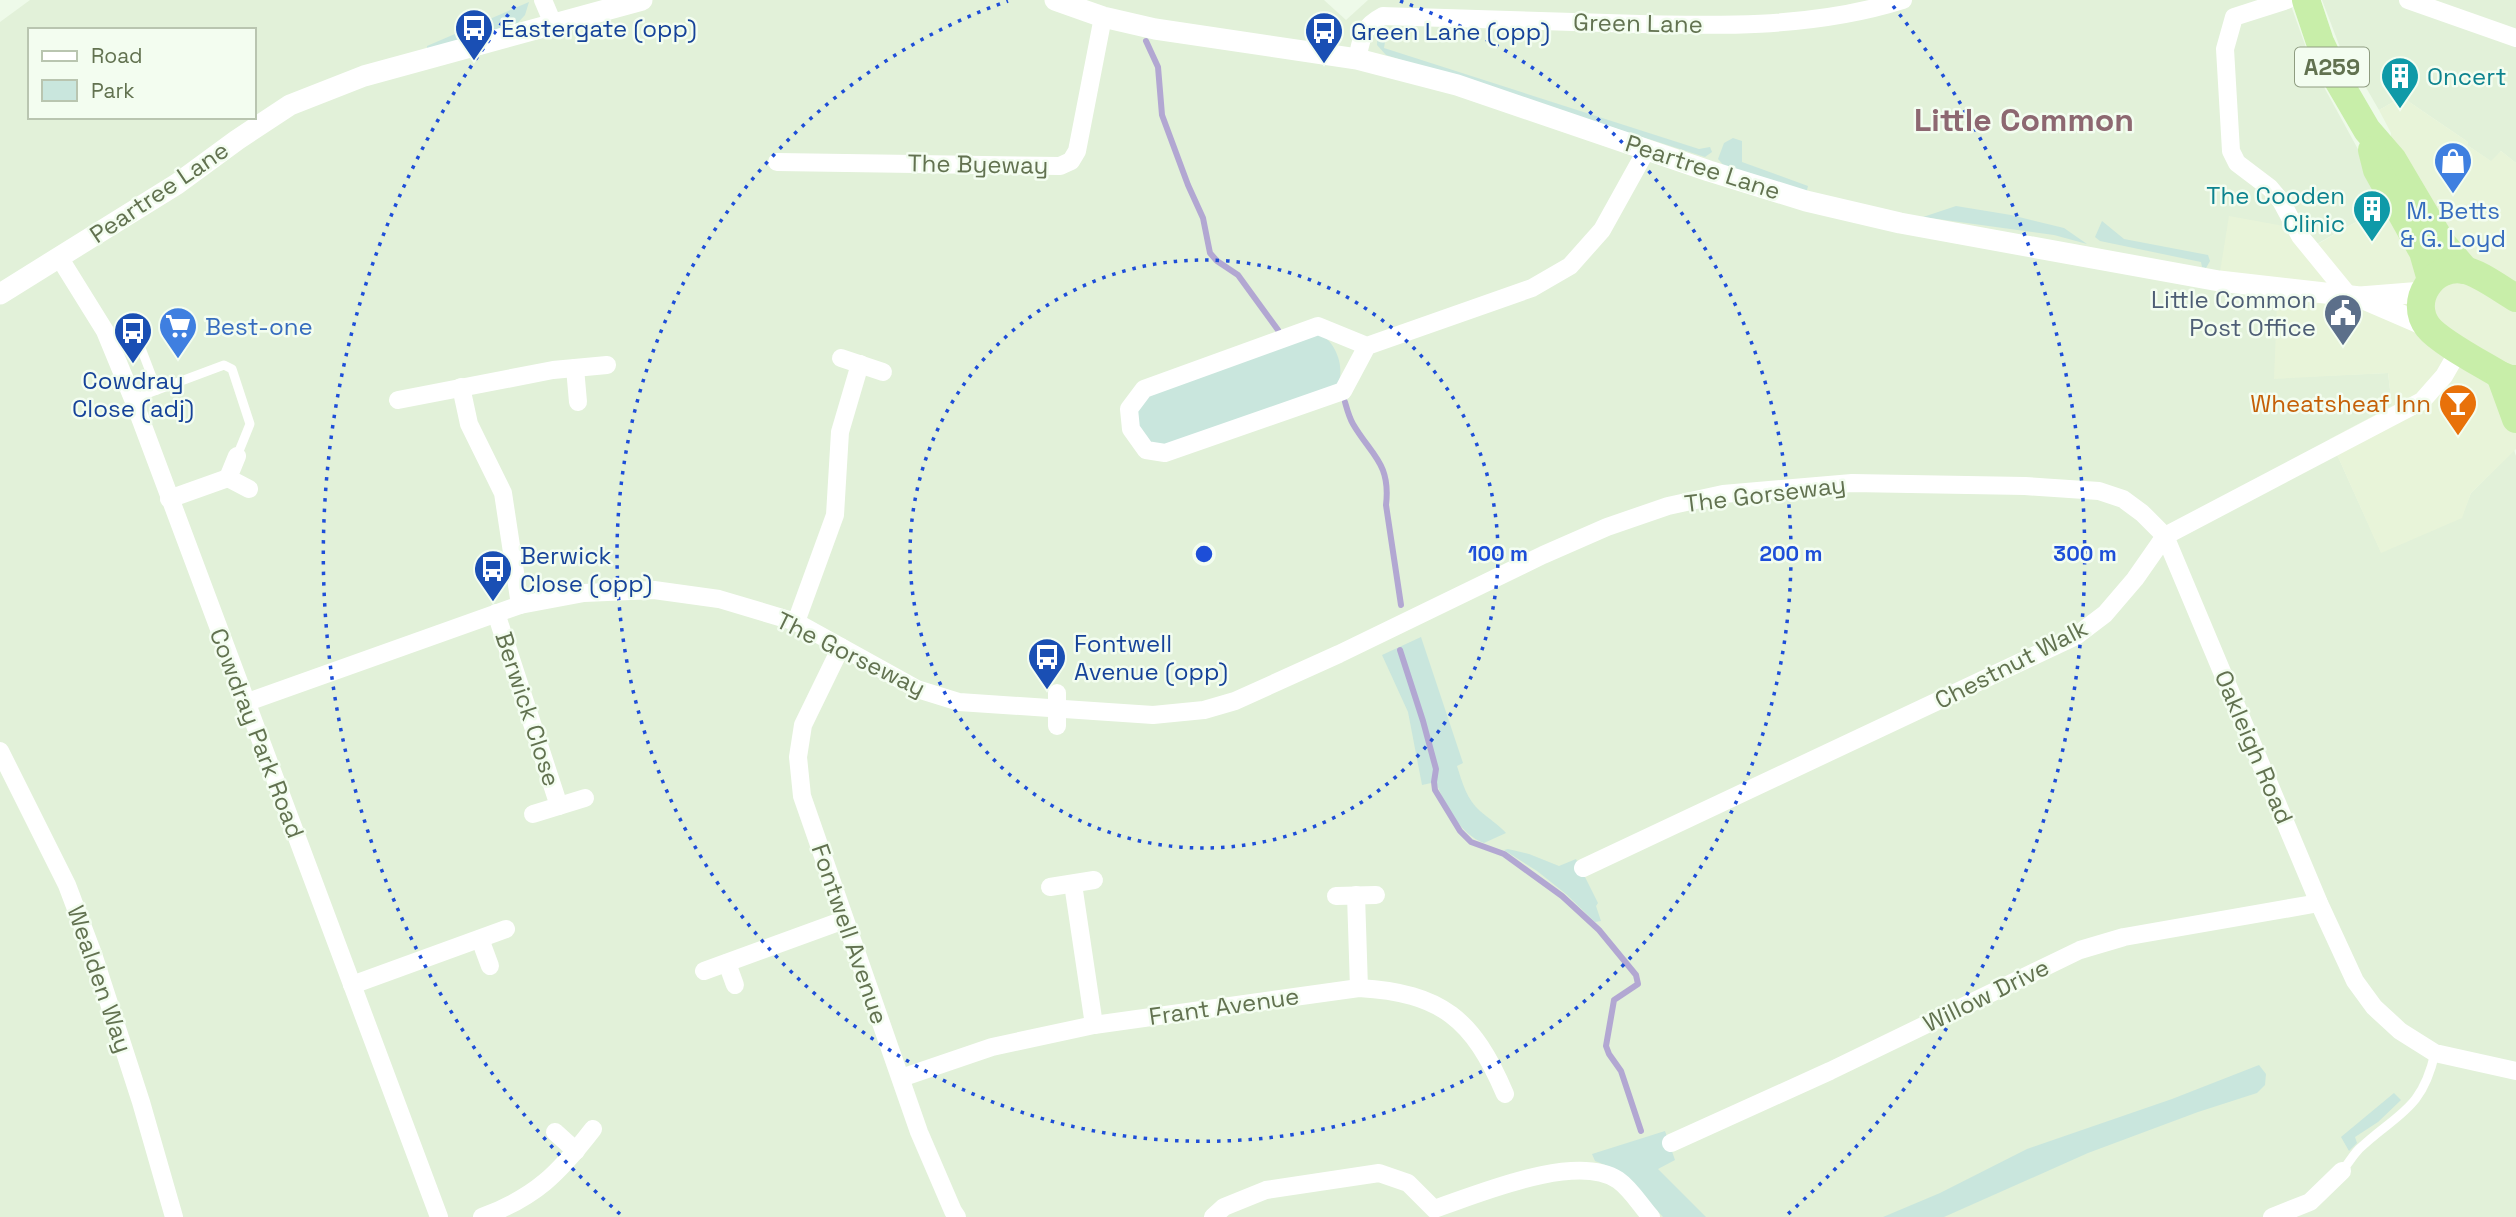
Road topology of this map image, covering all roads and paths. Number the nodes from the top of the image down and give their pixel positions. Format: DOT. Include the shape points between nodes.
graph roads {
  1 [pos="543,0"];
  2 [pos="642,0"];
  3 [pos="1055,0"];
  4 [pos="1903,0"];
  5 [pos="2287,0"];
  6 [pos="2306,0"];
  7 [pos="2408,0"];
  8 [pos="1103,17"];
  9 [pos="554,26"];
  10 [pos="2516,38"];
  11 [pos="1357,59"];
  12 [pos="2367,130"];
  13 [pos="1647,149"];
  14 [pos="777,162"];
  15 [pos="60,257"];
  16 [pos="2465,270"];
  17 [pos="2427,286"];
  18 [pos="0,294"];
  19 [pos="2355,297"];
  20 [pos="2516,298"];
  21 [pos="2429,327"];
  22 [pos="108,340"];
  23 [pos="1367,346"];
  24 [pos="2459,350"];
  25 [pos="841,358"];
  26 [pos="860,364"];
  27 [pos="607,365"];
  28 [pos="575,368"];
  29 [pos="883,372"];
  30 [pos="2508,377"];
  31 [pos="461,387"];
  32 [pos="158,390"];
  33 [pos="133,399"];
  34 [pos="398,400"];
  35 [pos="578,402"];
  36 [pos="2516,419"];
  37 [pos="237,456"];
  38 [pos="228,478"];
  39 [pos="249,489"];
  40 [pos="169,499"];
  41 [pos="2165,536"];
  42 [pos="520,605"];
  43 [pos="496,613"];
  44 [pos="796,622"];
  45 [pos="841,647"];
  46 [pos="246,703"];
  47 [pos="0,751"];
  48 [pos="585,798"];
  49 [pos="559,806"];
  50 [pos="533,814"];
  51 [pos="1583,868"];
  52 [pos="1094,880"];
  53 [pos="1073,884"];
  54 [pos="1050,887"];
  55 [pos="1356,895"];
  56 [pos="1376,895"];
  57 [pos="1336,896"];
  58 [pos="2319,903"];
  59 [pos="845,920"];
  60 [pos="506,929"];
  61 [pos="480,939"];
  62 [pos="727,963"];
  63 [pos="490,966"];
  64 [pos="704,971"];
  65 [pos="352,985"];
  66 [pos="735,985"];
  67 [pos="1359,988"];
  68 [pos="1094,1025"];
  69 [pos="2435,1053"];
  70 [pos="2516,1071"];
  71 [pos="901,1078"];
  72 [pos="1505,1094"];
  73 [pos="593,1129"];
  74 [pos="555,1132"];
  75 [pos="1671,1143"];
  76 [pos="576,1151"];
  77 [pos="2342,1171"];
  78 [pos="2314,1210"];
  79 [pos="1432,1213"];
  80 [pos="1648,1216"];
  81 [pos="174,1217"];
  82 [pos="439,1217"];
  83 [pos="482,1217"];
  84 [pos="957,1217"];
  85 [pos="1213,1217"];
  86 [pos="2272,1217"];
  1 -- 9 [label="street"];
  2 -- 9 [label="street, Peartree Lane"];
  3 -- 8 [label="street, Peartree Lane"];
  4 -- 11 [label="street, Green Lane" via="1825,19 1770,23 1383,16 1370,23"];
  5 -- 19 [label="street" via="2234,17 2225,49 2231,151 2237,163 2270,188 2300,236"];
  6 -- 12 [label="highway, A259" via="2320,42"];
  7 -- 10 [label="street"];
  8 -- 11 [label="street, Peartree Lane"];
  8 -- 14 [label="street, The Byeway" via="1077,151 1060,166"];
  9 -- 15 [label="street, Peartree Lane" via="364,76 290,106"];
  11 -- 13 [label="street, Peartree Lane" via="1457,85"];
  12 -- 16 [label="highway, A259" via="2393,160 2442,243"];
  12 -- 17 [label="highway, A259" via="2377,170 2423,252"];
  13 -- 19 [label="street, Peartree Lane" via="1806,201 1900,223 2219,281"];
  13 -- 23 [label="street" via="1602,230 1570,266 1532,288"];
  15 -- 18 [label="street, Peartree Lane"];
  15 -- 22 [label="street, Cowdray Park Road"];
  16 -- 17 [label="highway" via="2452,270"];
  16 -- 20 [label="highway"];
  17 -- 19 [label="street, Peartree Lane"];
  17 -- 21 [label="highway" via="2421,304"];
  19 -- 21 [label="street, Peartree Lane"];
  21 -- 24 [label="highway"];
  22 -- 32 [label="lane" via="136,335"];
  22 -- 33 [label="street, Cowdray Park Road"];
  23 -- 23 [label="street" via="1318,326 1144,389 1129,409 1131,429 1146,450 1165,453 1343,391"];
  24 -- 30 [label="highway"];
  24 -- 41 [label="street, Chestnut Walk" via="2422,401"];
  25 -- 26 [label="street"];
  26 -- 29 [label="street"];
  26 -- 44 [label="street" via="840,432 835,515"];
  27 -- 28 [label="street"];
  28 -- 31 [label="street"];
  28 -- 35 [label="street"];
  30 -- 36 [label="highway"];
  31 -- 34 [label="street"];
  31 -- 42 [label="street" via="469,424 503,493"];
  32 -- 33 [label="lane"];
  32 -- 37 [label="lane" via="224,365 232,369 250,424"];
  33 -- 40 [label="street, Cowdray Park Road"];
  37 -- 38 [label="street"];
  38 -- 39 [label="street"];
  38 -- 40 [label="street"];
  40 -- 46 [label="street, Cowdray Park Road"];
  41 -- 45 [label="street, The Gorseway" via="2123,499 2099,491 1852,483 1723,494 1668,506 1608,527 1235,701 1204,710 1153,715 959,702 917,689"];
  41 -- 51 [label="street, Chestnut Walk" via="2105,614 2076,636"];
  41 -- 58 [label="street, Oakleigh Road"];
  42 -- 43 [label="street, The Gorseway"];
  42 -- 44 [label="street, The Gorseway" via="584,593 654,590 719,599"];
  43 -- 46 [label="street, The Gorseway"];
  43 -- 49 [label="street, Berwick Close"];
  44 -- 45 [label="street, The Gorseway"];
  45 -- 59 [label="street, Fontwell Avenue" via="803,725 798,757 802,796"];
  46 -- 65 [label="street, Cowdray Park Road"];
  47 -- 81 [label="street, Wealden Way" via="66,884 93,954"];
  48 -- 49 [label="street, Berwick Close"];
  49 -- 50 [label="street, Berwick Close"];
  52 -- 53 [label="street"];
  53 -- 54 [label="street"];
  53 -- 68 [label="street"];
  55 -- 56 [label="street"];
  55 -- 57 [label="street"];
  55 -- 67 [label="street"];
  58 -- 69 [label="street, Oakleigh Road" via="2351,953 2355,981 2374,1007 2400,1031"];
  58 -- 75 [label="street, Willow Drive" via="2124,937 2080,950"];
  59 -- 62 [label="street"];
  59 -- 71 [label="street, Fontwell Avenue"];
  60 -- 61 [label="street"];
  61 -- 63 [label="street"];
  61 -- 65 [label="street"];
  62 -- 64 [label="street"];
  62 -- 66 [label="street"];
  65 -- 82 [label="street, Cowdray Park Road"];
  67 -- 68 [label="street, Frant Avenue"];
  67 -- 72 [label="street, Frant Avenue" via="1422,997 1462,1022 1490,1060"];
  68 -- 71 [label="street, Frant Avenue" via="992,1047"];
  69 -- 70 [label="street, Oakleigh Road"];
  69 -- 77 [label="lane" via="2420,1093"];
  71 -- 84 [label="street, Fontwell Avenue"];
  73 -- 76 [label="street"];
  74 -- 76 [label="street"];
  76 -- 83 [label="street" via="535,1192"];
  77 -- 78 [label="street"];
  78 -- 86 [label="street"];
  79 -- 80 [label="street" via="1502,1186 1579,1169 1620,1181"];
  79 -- 85 [label="street" via="1408,1184 1379,1173 1266,1190 1224,1207"];
}
